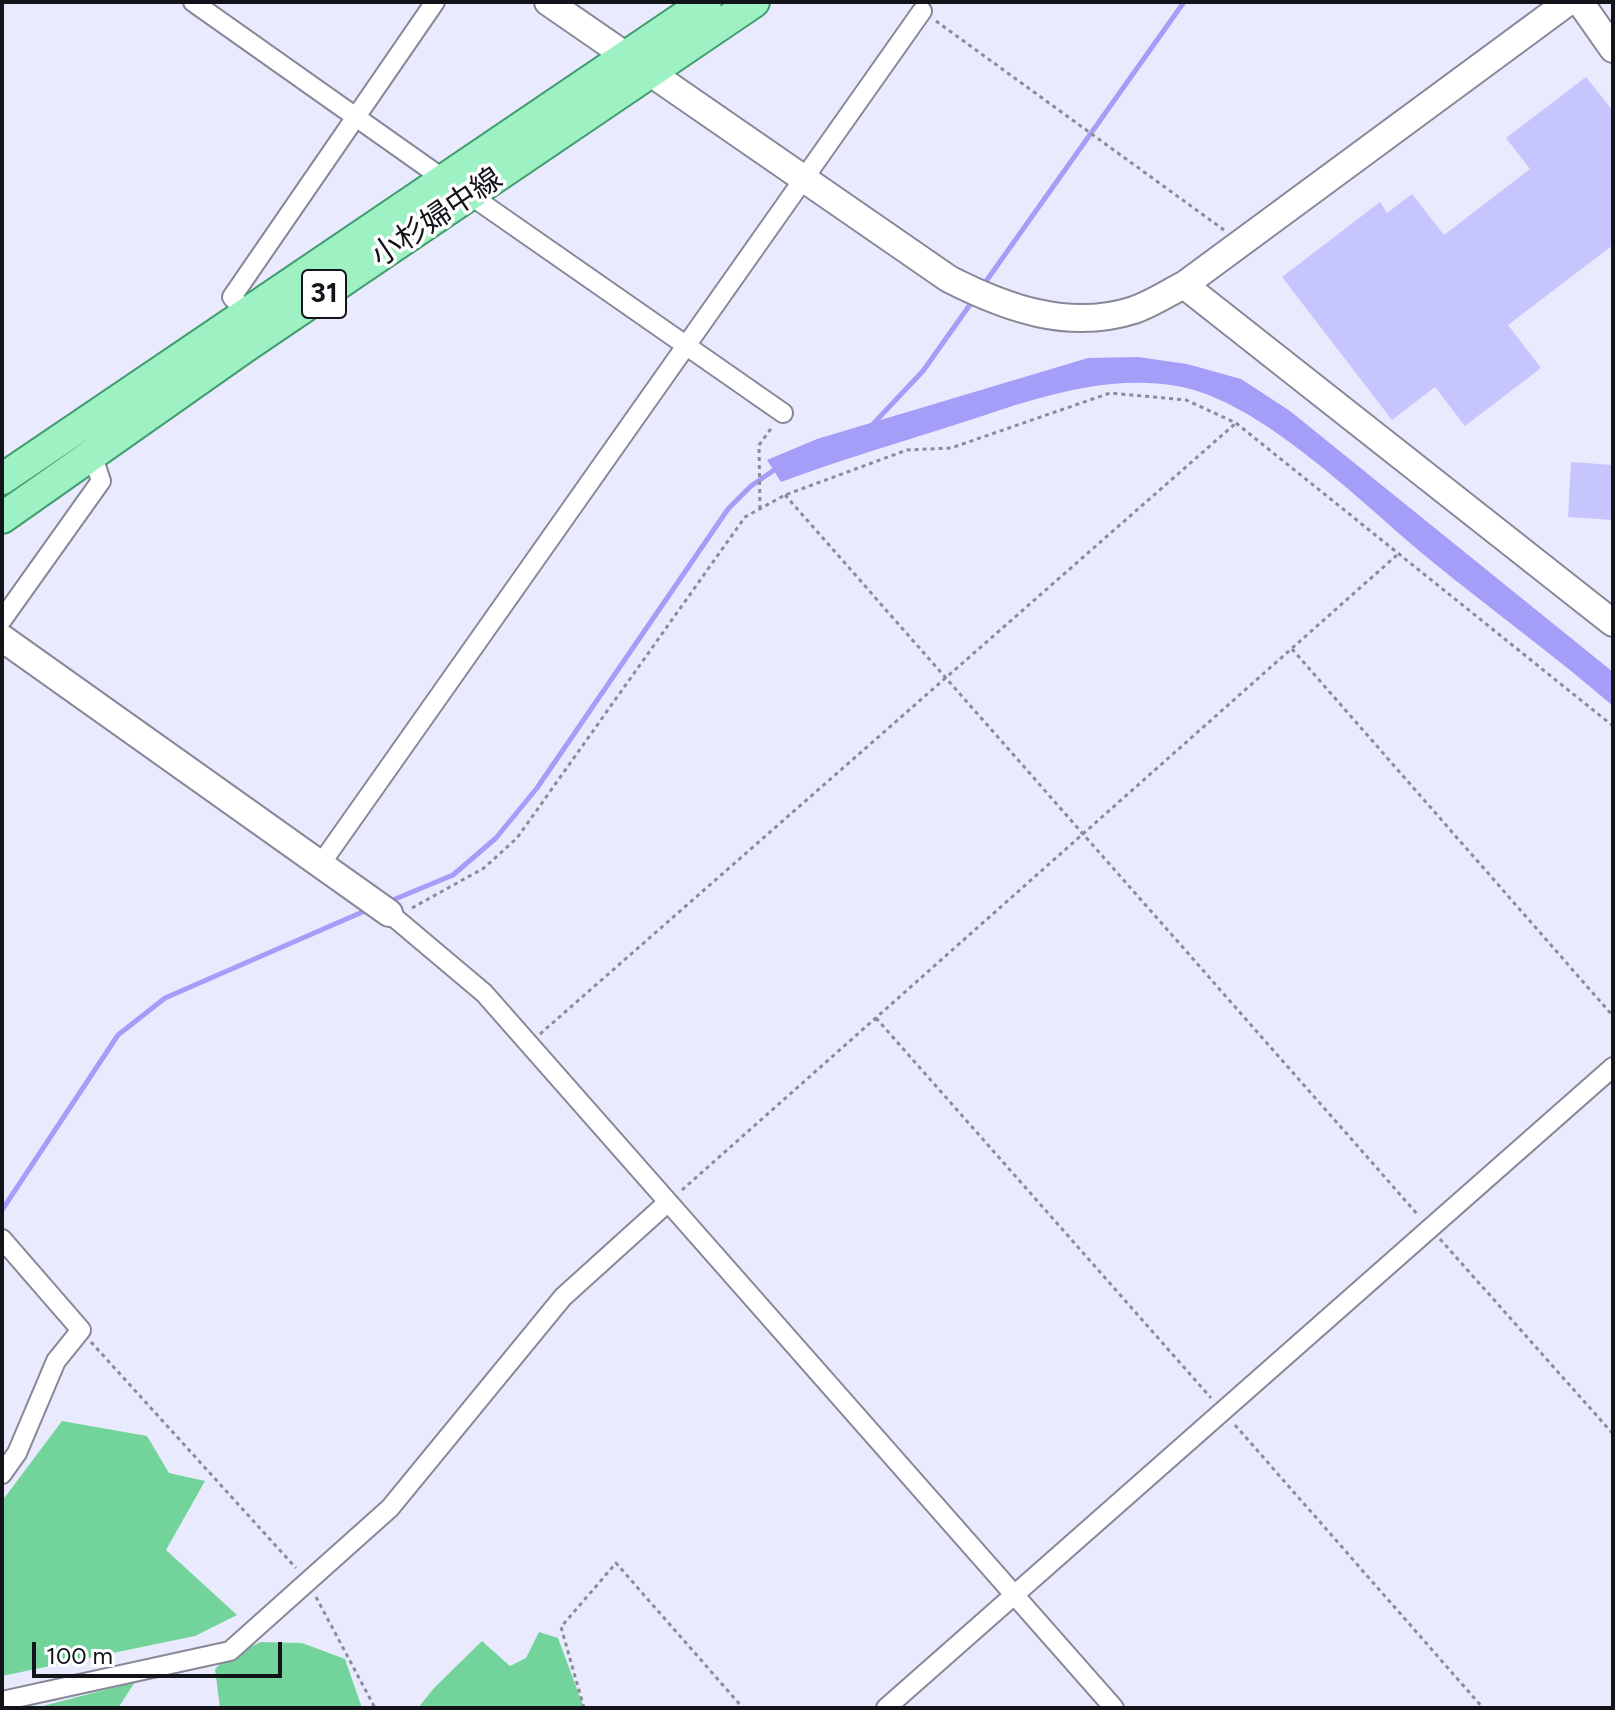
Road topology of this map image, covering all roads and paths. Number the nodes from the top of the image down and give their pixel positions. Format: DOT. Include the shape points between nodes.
graph roads {
  1 [pos="193,2"];
  2 [pos="435,2"];
  3 [pos="548,2"];
  4 [pos="706,2"];
  5 [pos="754,2"];
  6 [pos="1568,2"];
  7 [pos="1580,2"];
  8 [pos="922,11"];
  9 [pos="1613,49"];
  10 [pos="637,66"];
  11 [pos="355,116"];
  12 [pos="802,180"];
  13 [pos="457,188"];
  14 [pos="1244,244"];
  15 [pos="1184,285"];
  16 [pos="248,314"];
  17 [pos="685,346"];
  18 [pos="783,413"];
  19 [pos="1236,423"];
  20 [pos="92,454"];
  21 [pos="2,479"];
  22 [pos="785,495"];
  23 [pos="760,509"];
  24 [pos="2,518"];
  25 [pos="1397,555"];
  26 [pos="2,620"];
  27 [pos="1613,623"];
  28 [pos="2,638"];
  29 [pos="1292,649"];
  30 [pos="947,678"];
  31 [pos="1613,726"];
  32 [pos="1085,834"];
  33 [pos="320,865"];
  34 [pos="384,909"];
  35 [pos="1613,1016"];
  36 [pos="876,1018"];
  37 [pos="528,1044"];
  38 [pos="1613,1067"];
  39 [pos="667,1203"];
  40 [pos="1431,1229"];
  41 [pos="2,1239"];
  42 [pos="81,1330"];
  43 [pos="1223,1412"];
  44 [pos="1613,1434"];
  45 [pos="2,1474"];
  46 [pos="307,1580"];
  47 [pos="1015,1594"];
  48 [pos="2,1701"];
  49 [pos="375,1708"];
  50 [pos="584,1708"];
  51 [pos="743,1708"];
  52 [pos="886,1708"];
  53 [pos="1114,1708"];
  54 [pos="1483,1708"];
  1 -- 11 [label="street"];
  2 -- 11 [label="street"];
  3 -- 10 [label="street"];
  4 -- 10 [label="main road, 小杉婦中線 / 31"];
  5 -- 10 [label="main road, 小杉婦中線 / 31"];
  6 -- 14 [label="street"];
  7 -- 9 [label="street"];
  8 -- 12 [label="street"];
  8 -- 14 [label="path"];
  10 -- 12 [label="street"];
  10 -- 13 [label="main road, 小杉婦中線 / 31"];
  11 -- 13 [label="street"];
  11 -- 16 [label="street" via="232,297"];
  12 -- 15 [label="street" via="949,279 1036,315 1092,317 1135,310"];
  12 -- 17 [label="street"];
  13 -- 16 [label="main road, 小杉婦中線 / 31"];
  13 -- 17 [label="street"];
  13 -- 20 [label="main road, 小杉婦中線 / 31"];
  14 -- 15 [label="street"];
  15 -- 27 [label="street"];
  16 -- 21 [label="main road, 小杉婦中線 / 31"];
  17 -- 18 [label="street"];
  17 -- 33 [label="street"];
  18 -- 23 [label="path" via="759,445"];
  19 -- 22 [label="path" via="1186,400 1110,393 951,448 907,450"];
  19 -- 25 [label="path"];
  19 -- 30 [label="path"];
  20 -- 24 [label="main road, 小杉婦中線 / 31"];
  20 -- 26 [label="street" via="101,481"];
  22 -- 23 [label="path"];
  22 -- 30 [label="path"];
  23 -- 34 [label="path" via="745,517 724,545 517,838 453,889"];
  25 -- 29 [label="path"];
  25 -- 31 [label="path"];
  28 -- 33 [label="street"];
  29 -- 32 [label="path"];
  29 -- 35 [label="path"];
  30 -- 32 [label="path"];
  30 -- 37 [label="path"];
  32 -- 36 [label="path"];
  32 -- 40 [label="path"];
  33 -- 34 [label="street"];
  34 -- 37 [label="street" via="484,993"];
  36 -- 39 [label="path"];
  36 -- 43 [label="path"];
  37 -- 39 [label="street"];
  38 -- 40 [label="street"];
  39 -- 46 [label="street" via="563,1297 390,1508"];
  39 -- 47 [label="street"];
  40 -- 43 [label="street"];
  40 -- 44 [label="path"];
  41 -- 42 [label="street"];
  42 -- 45 [label="street" via="56,1361 17,1453"];
  42 -- 46 [label="path"];
  43 -- 47 [label="street"];
  43 -- 54 [label="path"];
  46 -- 48 [label="street" via="230,1651"];
  46 -- 49 [label="path"];
  47 -- 52 [label="street"];
  47 -- 53 [label="street"];
  50 -- 51 [label="path" via="561,1627 616,1563"];
}
